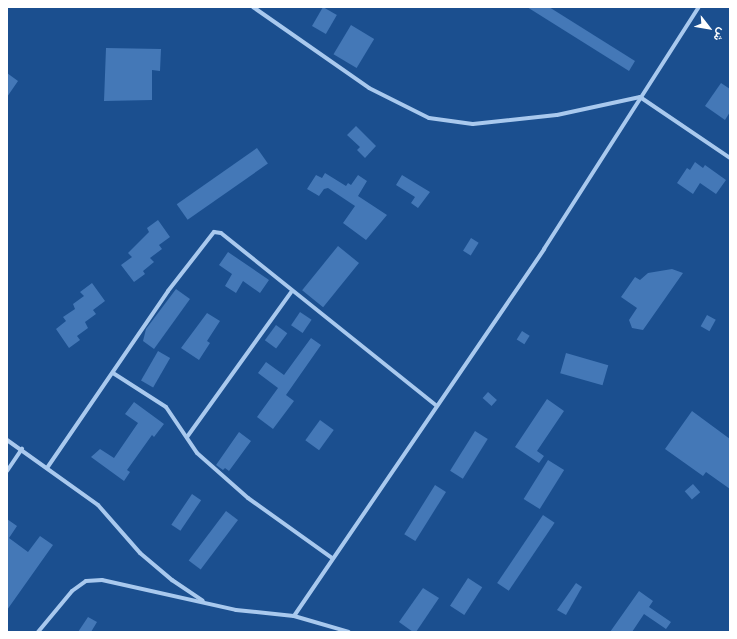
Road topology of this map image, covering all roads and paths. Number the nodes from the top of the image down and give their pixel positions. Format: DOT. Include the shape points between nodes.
graph roads {
  1 [pos="252,7"];
  2 [pos="699,7"];
  3 [pos="640,97"];
  4 [pos="730,158"];
  5 [pos="292,291"];
  6 [pos="113,373"];
  7 [pos="436,405"];
  8 [pos="187,437"];
  9 [pos="7,440"];
  10 [pos="22,449"];
  11 [pos="47,468"];
  12 [pos="7,471"];
  13 [pos="332,558"];
  14 [pos="207,603"];
  15 [pos="294,616"];
  16 [pos="38,632"];
  17 [pos="349,632"];
  1 -- 3 [label="street" via="369,88 429,118 474,124 557,115"];
  2 -- 3 [label="street"];
  3 -- 4 [label="street"];
  3 -- 7 [label="street" via="544,249"];
  5 -- 6 [label="street" via="221,233 214,232 168,290"];
  5 -- 7 [label="street"];
  5 -- 8 [label="street"];
  6 -- 8 [label="street" via="166,407"];
  6 -- 11 [label="street"];
  7 -- 13 [label="street"];
  8 -- 13 [label="street" via="198,453 248,498"];
  9 -- 10 [label="street"];
  10 -- 11 [label="street"];
  10 -- 12 [label="street"];
  11 -- 14 [label="street" via="98,505 121,533 156,567"];
  13 -- 15 [label="street"];
  14 -- 15 [label="street" via="236,610"];
  14 -- 16 [label="street" via="102,580 86,580 62,601"];
  15 -- 17 [label="street"];
}
